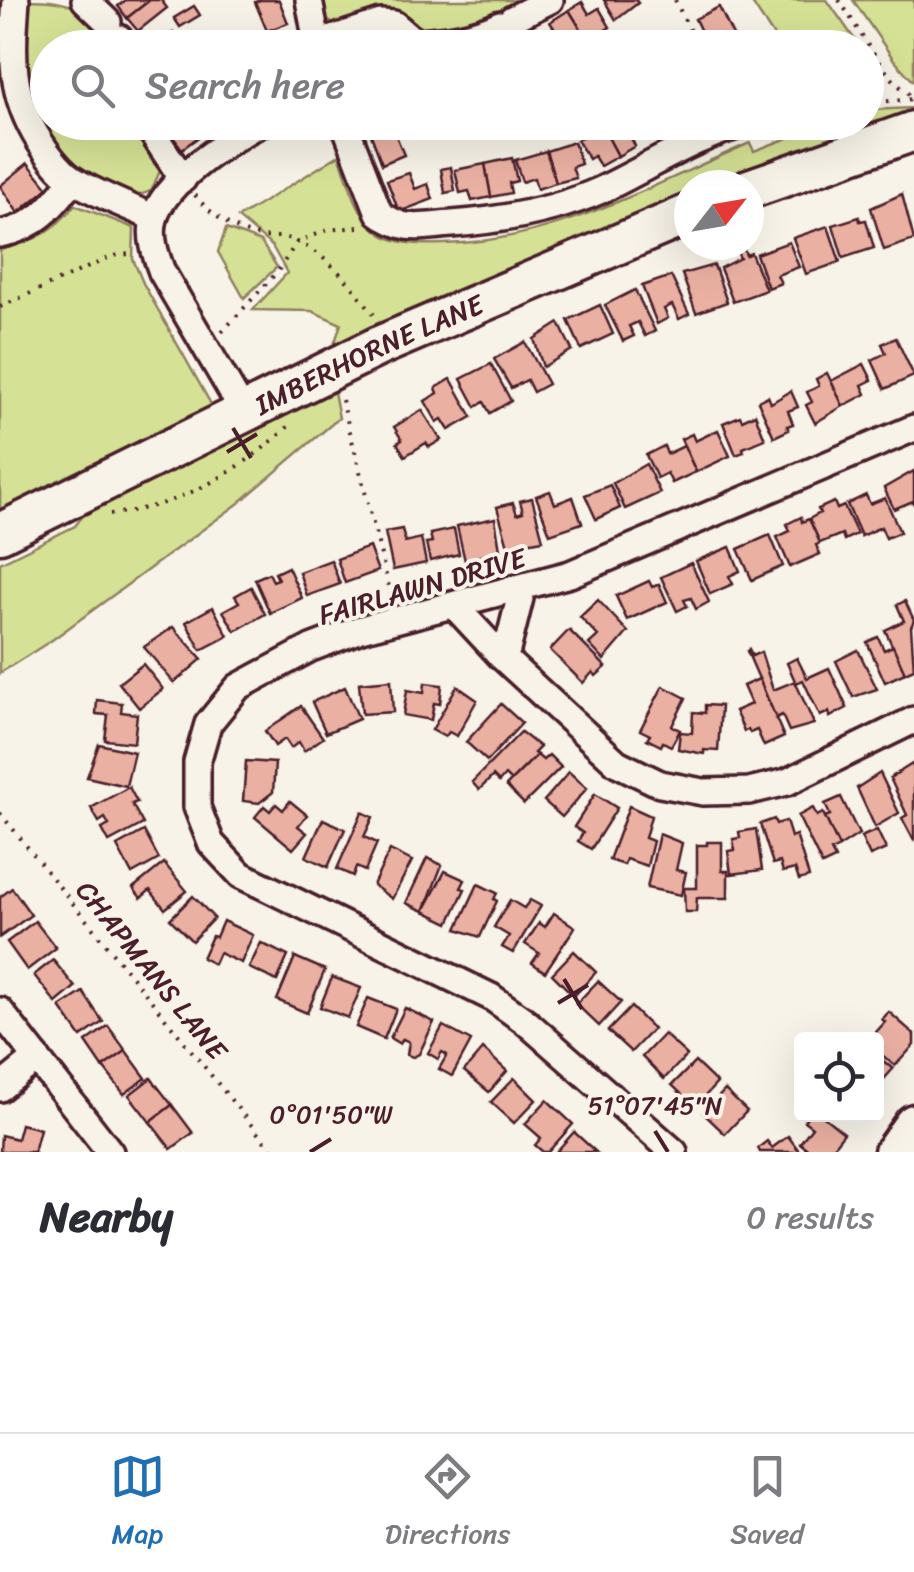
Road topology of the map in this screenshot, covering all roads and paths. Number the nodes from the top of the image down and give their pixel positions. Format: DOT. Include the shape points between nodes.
graph roads {
  1 [pos="16,0"];
  2 [pos="85,0"];
  3 [pos="308,0"];
  4 [pos="550,0"];
  5 [pos="675,0"];
  6 [pos="839,0"];
  7 [pos="112,30"];
  8 [pos="315,30"];
  9 [pos="363,30"];
  10 [pos="401,30"];
  11 [pos="483,30"];
  12 [pos="689,30"];
  13 [pos="860,30"];
  14 [pos="6,42"];
  15 [pos="884,66"];
  16 [pos="914,99"];
  17 [pos="884,102"];
  18 [pos="30,126"];
  19 [pos="914,131"];
  20 [pos="39,140"];
  21 [pos="156,140"];
  22 [pos="230,140"];
  23 [pos="350,140"];
  24 [pos="699,140"];
  25 [pos="183,179"];
  26 [pos="73,180"];
  27 [pos="764,184"];
  28 [pos="379,213"];
  29 [pos="154,218"];
  30 [pos="674,220"];
  31 [pos="0,234"];
  32 [pos="298,242"];
  33 [pos="154,250"];
  34 [pos="0,308"];
  35 [pos="394,340"];
  36 [pos="205,349"];
  37 [pos="330,370"];
  38 [pos="243,411"];
  39 [pos="296,419"];
  40 [pos="914,428"];
  41 [pos="95,514"];
  42 [pos="0,533"];
  43 [pos="518,590"];
  44 [pos="457,604"];
  45 [pos="396,618"];
  46 [pos="501,656"];
  47 [pos="914,720"];
  48 [pos="0,813"];
  49 [pos="0,1011"];
  50 [pos="37,1058"];
  51 [pos="0,1088"];
  52 [pos="914,1124"];
  53 [pos="110,1152"];
  54 [pos="273,1152"];
  55 [pos="674,1152"];
  56 [pos="894,1152"];
  1 -- 14 [label="street"];
  2 -- 7 [label="street"];
  3 -- 8 [label="street"];
  4 -- 11 [label="street"];
  5 -- 12 [label="path"];
  6 -- 13 [label="path"];
  9 -- 10 [label="street" via="382,23"];
  14 -- 18 [label="street"];
  15 -- 16 [label="path"];
  16 -- 17 [label="path"];
  19 -- 27 [label="street"];
  20 -- 26 [label="street"];
  21 -- 25 [label="street"];
  22 -- 25 [label="street"];
  23 -- 28 [label="street"];
  24 -- 28 [label="street" via="545,210 408,228"];
  25 -- 29 [label="street"];
  25 -- 32 [label="path" via="227,223"];
  26 -- 29 [label="street"];
  26 -- 31 [label="street" via="50,210 22,230"];
  28 -- 32 [label="path" via="359,226"];
  29 -- 33 [label="street"];
  30 -- 35 [label="street, IMBERHORNE LANE"];
  32 -- 35 [label="path" via="340,274"];
  32 -- 36 [label="path"];
  33 -- 34 [label="path" via="113,256"];
  33 -- 36 [label="street"];
  35 -- 37 [label="street, IMBERHORNE LANE"];
  36 -- 38 [label="street"];
  37 -- 38 [label="street, IMBERHORNE LANE"];
  37 -- 45 [label="path"];
  38 -- 42 [label="street, IMBERHORNE LANE"];
  39 -- 41 [label="path" via="238,469 204,486 146,508"];
  40 -- 43 [label="street, FAIRLAWN DRIVE"];
  43 -- 44 [label="street, FAIRLAWN DRIVE"];
  43 -- 46 [label="street"];
  44 -- 45 [label="street, FAIRLAWN DRIVE"];
  44 -- 46 [label="street"];
  45 -- 55 [label="street, FAIRLAWN DRIVE" via="311,648 238,686 208,724 196,762 197,806 211,844 241,876 491,997"];
  46 -- 47 [label="street" via="618,762 660,784 703,792 786,782"];
  48 -- 54 [label="path, CHAPMANS LANE"];
  49 -- 50 [label="street"];
  50 -- 51 [label="street"];
  50 -- 53 [label="street"];
  52 -- 56 [label="street"];
}
